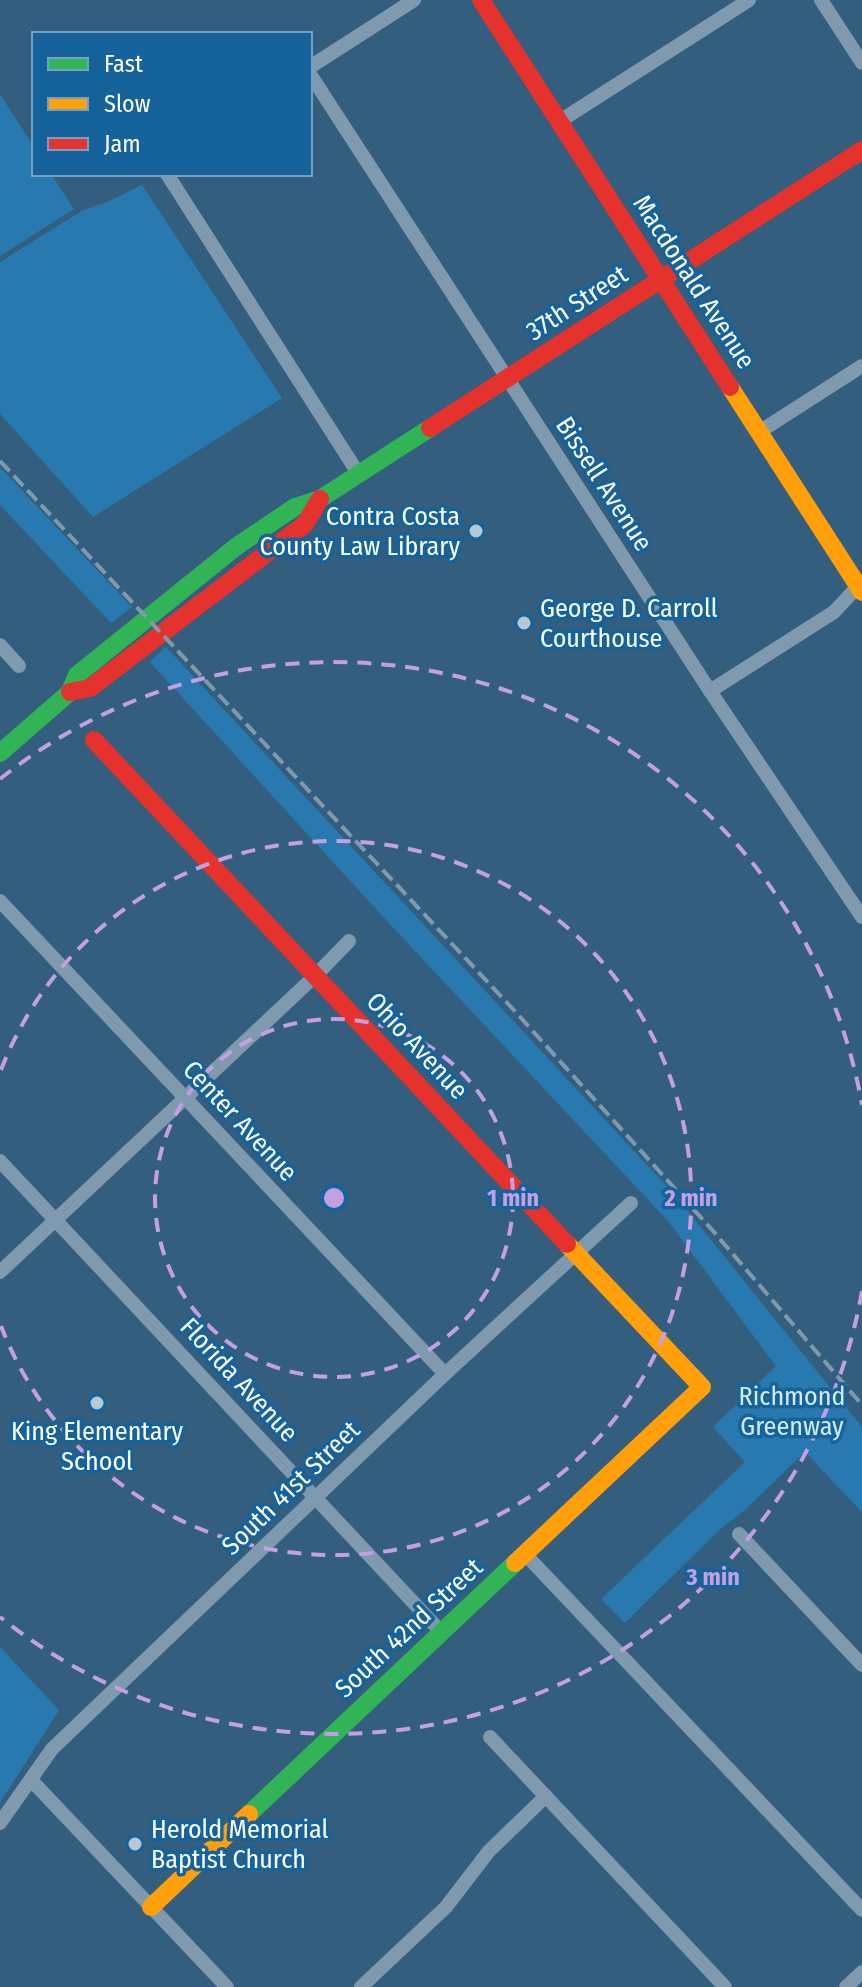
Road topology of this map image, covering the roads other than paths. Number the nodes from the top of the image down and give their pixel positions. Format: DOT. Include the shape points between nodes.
graph roads {
  1 [pos="414,0"];
  2 [pos="481,0"];
  3 [pos="749,0"];
  4 [pos="821,0"];
  5 [pos="862,63"];
  6 [pos="312,66"];
  7 [pos="312,77"];
  8 [pos="560,121"];
  9 [pos="862,150"];
  10 [pos="168,176"];
  11 [pos="662,279"];
  12 [pos="862,366"];
  13 [pos="507,379"];
  14 [pos="759,432"];
  15 [pos="358,473"];
  16 [pos="320,499"];
  17 [pos="861,587"];
  18 [pos="0,645"];
  19 [pos="19,666"];
  20 [pos="710,691"];
  21 [pos="70,692"];
  22 [pos="94,740"];
  23 [pos="0,753"];
  24 [pos="0,901"];
  25 [pos="862,917"];
  26 [pos="349,941"];
  27 [pos="316,975"];
  28 [pos="185,1098"];
  29 [pos="0,1161"];
  30 [pos="631,1203"];
  31 [pos="56,1220"];
  32 [pos="576,1255"];
  33 [pos="0,1272"];
  34 [pos="445,1374"];
  35 [pos="702,1387"];
  36 [pos="317,1497"];
  37 [pos="739,1534"];
  38 [pos="525,1554"];
  39 [pos="442,1633"];
  40 [pos="862,1665"];
  41 [pos="490,1737"];
  42 [pos="32,1781"];
  43 [pos="546,1796"];
  44 [pos="0,1823"];
  45 [pos="151,1907"];
  46 [pos="862,1910"];
  47 [pos="862,1972"];
  48 [pos="227,1987"];
  49 [pos="361,1987"];
  50 [pos="725,1987"];
  51 [pos="846,1987"];
  1 -- 6 [label="street"];
  2 -- 8 [label="street, Macdonald Avenue"];
  3 -- 8 [label="street"];
  4 -- 5 [label="street"];
  7 -- 13 [label="street, Bissell Avenue"];
  8 -- 11 [label="street, Macdonald Avenue"];
  9 -- 11 [label="street, 37th Street"];
  10 -- 15 [label="street"];
  11 -- 13 [label="street, 37th Street"];
  11 -- 14 [label="street, Macdonald Avenue"];
  12 -- 14 [label="street"];
  13 -- 15 [label="street, 37th Street"];
  13 -- 20 [label="street, Bissell Avenue"];
  14 -- 17 [label="street, Macdonald Avenue"];
  15 -- 16 [label="street, 37th Street"];
  16 -- 21 [label="street, 37th Street" via="305,524 90,688"];
  16 -- 21 [label="street, 37th Street" via="295,507 170,598 77,675"];
  17 -- 20 [label="street" via="834,612"];
  18 -- 19 [label="street"];
  20 -- 25 [label="street, Bissell Avenue"];
  21 -- 23 [label="street"];
  22 -- 27 [label="street, Ohio Avenue"];
  24 -- 28 [label="street, Center Avenue"];
  26 -- 27 [label="street"];
  27 -- 28 [label="street"];
  27 -- 32 [label="street, Ohio Avenue"];
  28 -- 31 [label="street"];
  28 -- 34 [label="street, Center Avenue"];
  29 -- 31 [label="street, Florida Avenue"];
  30 -- 32 [label="street, South 41st Street"];
  31 -- 33 [label="street"];
  31 -- 36 [label="street, Florida Avenue"];
  32 -- 34 [label="street, South 41st Street"];
  32 -- 35 [label="street, Ohio Avenue"];
  34 -- 36 [label="street, South 41st Street"];
  35 -- 38 [label="street, South 42nd Street"];
  36 -- 39 [label="street, Florida Avenue"];
  36 -- 42 [label="street, South 41st Street" via="52,1749"];
  37 -- 40 [label="street"];
  38 -- 39 [label="street, South 42nd Street"];
  38 -- 46 [label="street"];
  39 -- 45 [label="street, South 42nd Street"];
  41 -- 43 [label="street"];
  42 -- 44 [label="street, South 41st Street"];
  42 -- 45 [label="street"];
  43 -- 49 [label="street" via="489,1851 446,1907"];
  43 -- 50 [label="street"];
  45 -- 48 [label="street"];
  47 -- 51 [label="street"];
}
